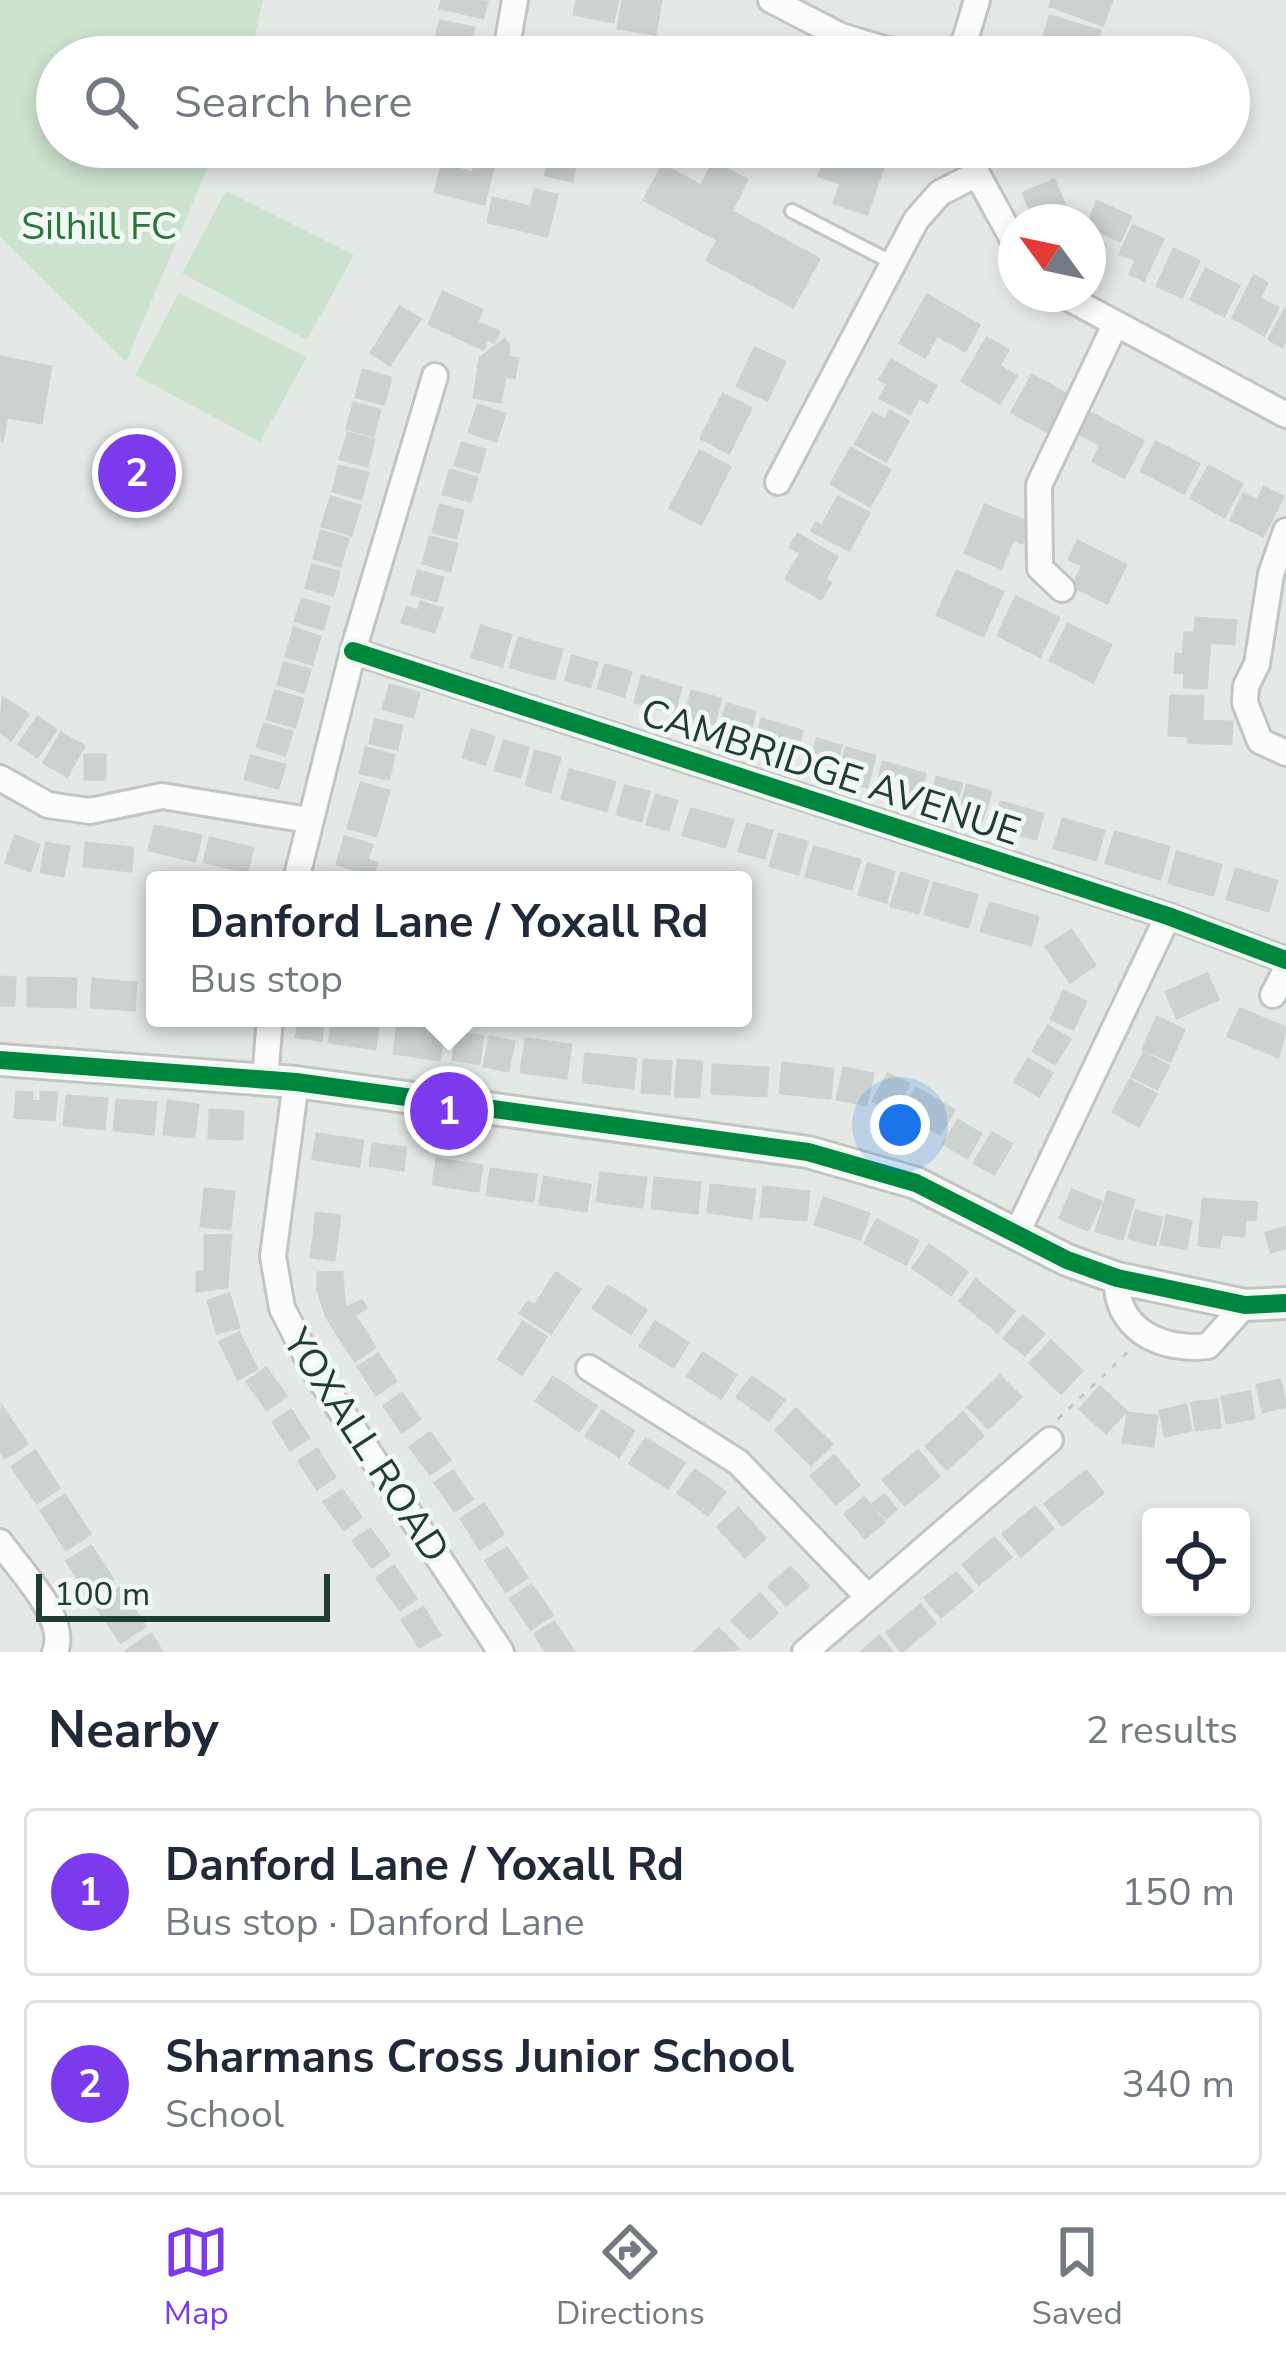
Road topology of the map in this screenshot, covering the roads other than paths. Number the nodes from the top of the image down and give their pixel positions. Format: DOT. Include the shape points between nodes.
graph roads {
  1 [pos="515,0"];
  2 [pos="771,0"];
  3 [pos="977,0"];
  4 [pos="509,36"];
  5 [pos="839,36"];
  6 [pos="966,36"];
  7 [pos="976,168"];
  8 [pos="977,174"];
  9 [pos="793,211"];
  10 [pos="998,212"];
  11 [pos="893,263"];
  12 [pos="1090,312"];
  13 [pos="1114,327"];
  14 [pos="435,376"];
  15 [pos="1286,415"];
  16 [pos="778,482"];
  17 [pos="1286,532"];
  18 [pos="1062,589"];
  19 [pos="353,650"];
  20 [pos="1286,753"];
  21 [pos="0,778"];
  22 [pos="308,820"];
  23 [pos="298,871"];
  24 [pos="1168,916"];
  25 [pos="1286,960"];
  26 [pos="1286,970"];
  27 [pos="1273,995"];
  28 [pos="271,1027"];
  29 [pos="0,1060"];
  30 [pos="280,1081"];
  31 [pos="1017,1233"];
  32 [pos="1117,1278"];
  33 [pos="1286,1303"];
  34 [pos="1245,1305"];
  35 [pos="590,1368"];
  36 [pos="1050,1440"];
  37 [pos="0,1542"];
  38 [pos="868,1598"];
  39 [pos="55,1652"];
  40 [pos="501,1652"];
  41 [pos="805,1652"];
  1 -- 4 [label="street"];
  2 -- 5 [label="street"];
  3 -- 6 [label="street"];
  7 -- 8 [label="street"];
  8 -- 10 [label="street"];
  8 -- 11 [label="street" via="940,194"];
  9 -- 11 [label="lane"];
  11 -- 16 [label="street"];
  12 -- 13 [label="street"];
  13 -- 15 [label="street"];
  13 -- 18 [label="street" via="1039,485 1040,568"];
  14 -- 19 [label="street"];
  17 -- 20 [label="street" via="1245,703 1259,741"];
  19 -- 22 [label="street"];
  19 -- 24 [label="street, CAMBRIDGE AVENUE"];
  21 -- 22 [label="street" via="48,805 90,811 162,796"];
  22 -- 23 [label="street"];
  24 -- 25 [label="street, CAMBRIDGE AVENUE"];
  24 -- 31 [label="street"];
  26 -- 27 [label="street"];
  28 -- 30 [label="street, YOXALL ROAD"];
  29 -- 30 [label="street"];
  30 -- 31 [label="street" via="841,1159 916,1184"];
  30 -- 40 [label="street, YOXALL ROAD" via="273,1256 282,1308 312,1367"];
  31 -- 32 [label="street"];
  32 -- 34 [label="street"];
  32 -- 34 [label="street" via="1122,1317 1145,1335 1188,1349 1208,1346"];
  33 -- 34 [label="street"];
  35 -- 38 [label="street" via="738,1462"];
  36 -- 38 [label="street"];
  37 -- 39 [label="street" via="55,1622"];
  38 -- 41 [label="street"];
}
